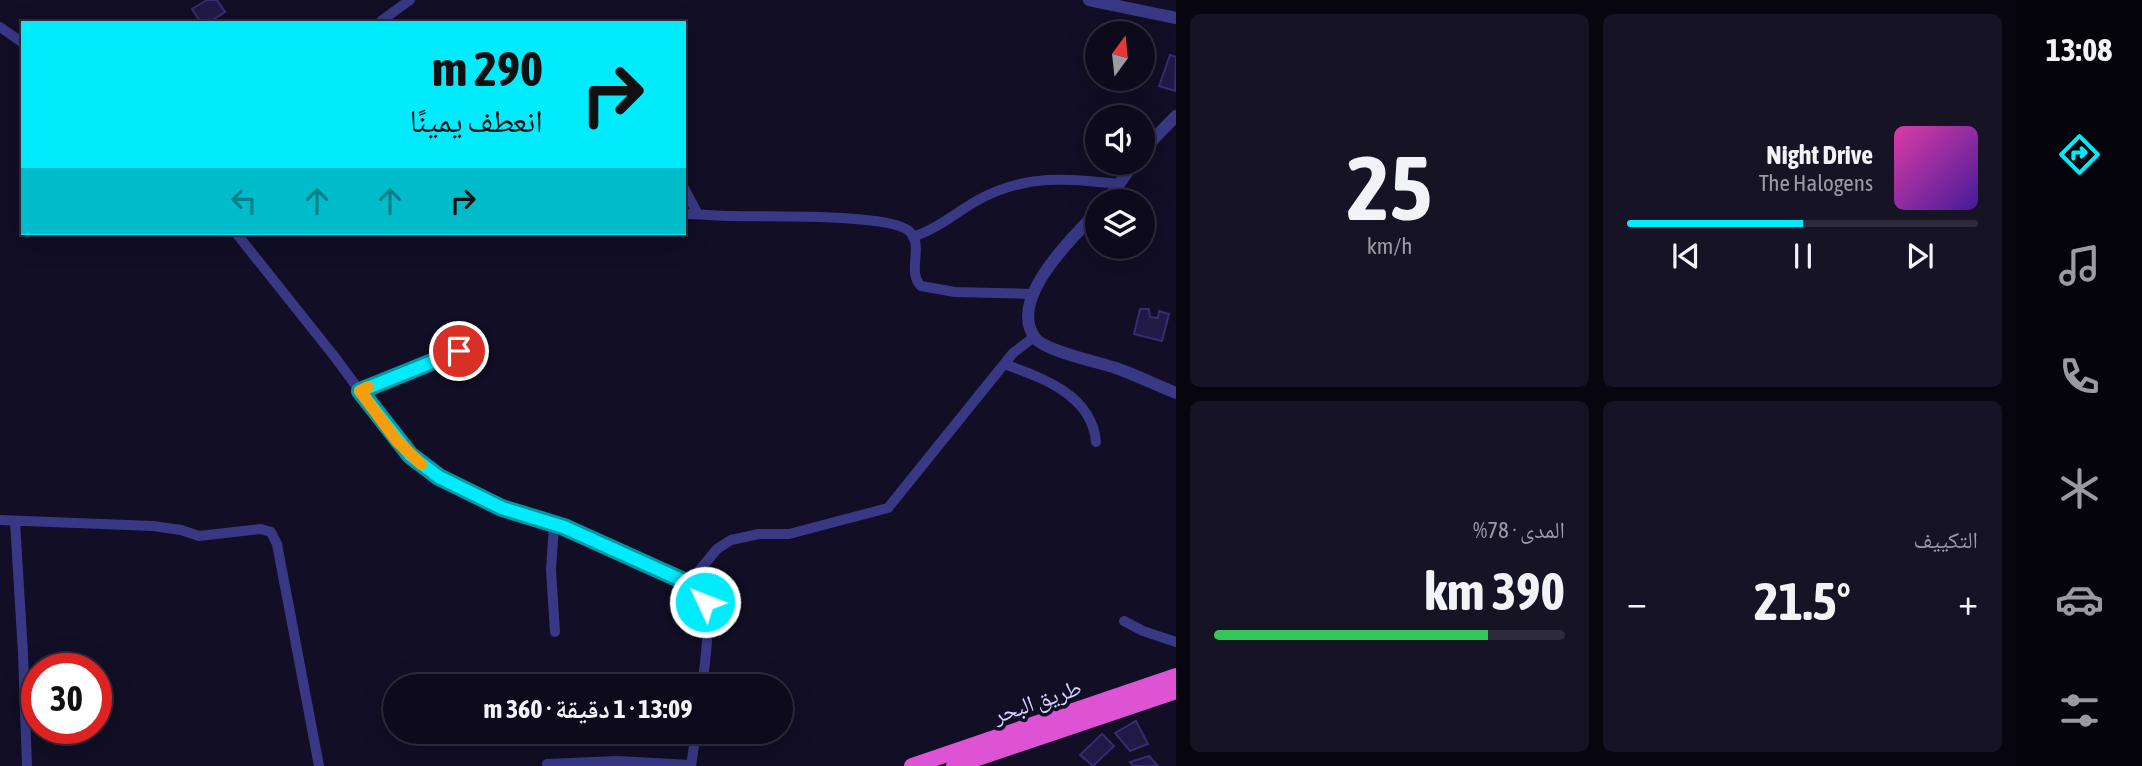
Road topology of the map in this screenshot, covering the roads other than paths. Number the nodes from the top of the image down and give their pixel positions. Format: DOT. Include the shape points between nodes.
graph roads {
  1 [pos="410,0"];
  2 [pos="1088,0"];
  3 [pos="1176,18"];
  4 [pos="380,21"];
  5 [pos="0,27"];
  6 [pos="21,42"];
  7 [pos="1176,116"];
  8 [pos="1155,138"];
  9 [pos="1125,175"];
  10 [pos="1119,184"];
  11 [pos="1115,189"];
  12 [pos="686,192"];
  13 [pos="686,214"];
  14 [pos="698,214"];
  15 [pos="1085,225"];
  16 [pos="238,235"];
  17 [pos="913,237"];
  18 [pos="1034,294"];
  19 [pos="1034,337"];
  20 [pos="459,351"];
  21 [pos="1004,364"];
  22 [pos="360,391"];
  23 [pos="1176,393"];
  24 [pos="1096,442"];
  25 [pos="0,520"];
  26 [pos="15,521"];
  27 [pos="554,524"];
  28 [pos="689,583"];
  29 [pos="1124,621"];
  30 [pos="555,632"];
  31 [pos="1176,642"];
  32 [pos="703,674"];
  33 [pos="1176,676"];
  34 [pos="1176,691"];
  35 [pos="694,744"];
  36 [pos="547,764"];
  37 [pos="691,765"];
  38 [pos="916,765"];
  39 [pos="27,766"];
  40 [pos="319,766"];
  41 [pos="954,766"];
  1 -- 4 [label="street"];
  2 -- 3 [label="street"];
  5 -- 6 [label="street"];
  7 -- 8 [label="street"];
  9 -- 10 [label="street"];
  10 -- 11 [label="street"];
  10 -- 17 [label="street" via="1040,179 1018,184"];
  12 -- 14 [label="street"];
  13 -- 14 [label="street"];
  14 -- 17 [label="street" via="870,220 900,225"];
  15 -- 18 [label="street" via="1055,257"];
  16 -- 22 [label="street"];
  17 -- 18 [label="street" via="914,276 921,286 956,292"];
  18 -- 19 [label="street" via="1030,325"];
  19 -- 21 [label="street"];
  19 -- 23 [label="street" via="1062,352"];
  20 -- 22 [label="street"];
  21 -- 24 [label="street" via="1072,397 1091,418"];
  21 -- 28 [label="street" via="888,508 789,534 731,540 717,549"];
  22 -- 27 [label="street" via="397,441 425,468 502,508"];
  25 -- 26 [label="street"];
  26 -- 39 [label="street"];
  26 -- 40 [label="street" via="153,526 199,536 261,528 271,533"];
  27 -- 28 [label="street"];
  27 -- 30 [label="street"];
  28 -- 32 [label="street" via="701,590 705,602"];
  29 -- 31 [label="street"];
  33 -- 38 [label="highway, طريق البحر"];
  34 -- 41 [label="highway, طريق البحر"];
  35 -- 37 [label="street"];
  36 -- 37 [label="street"];
}
